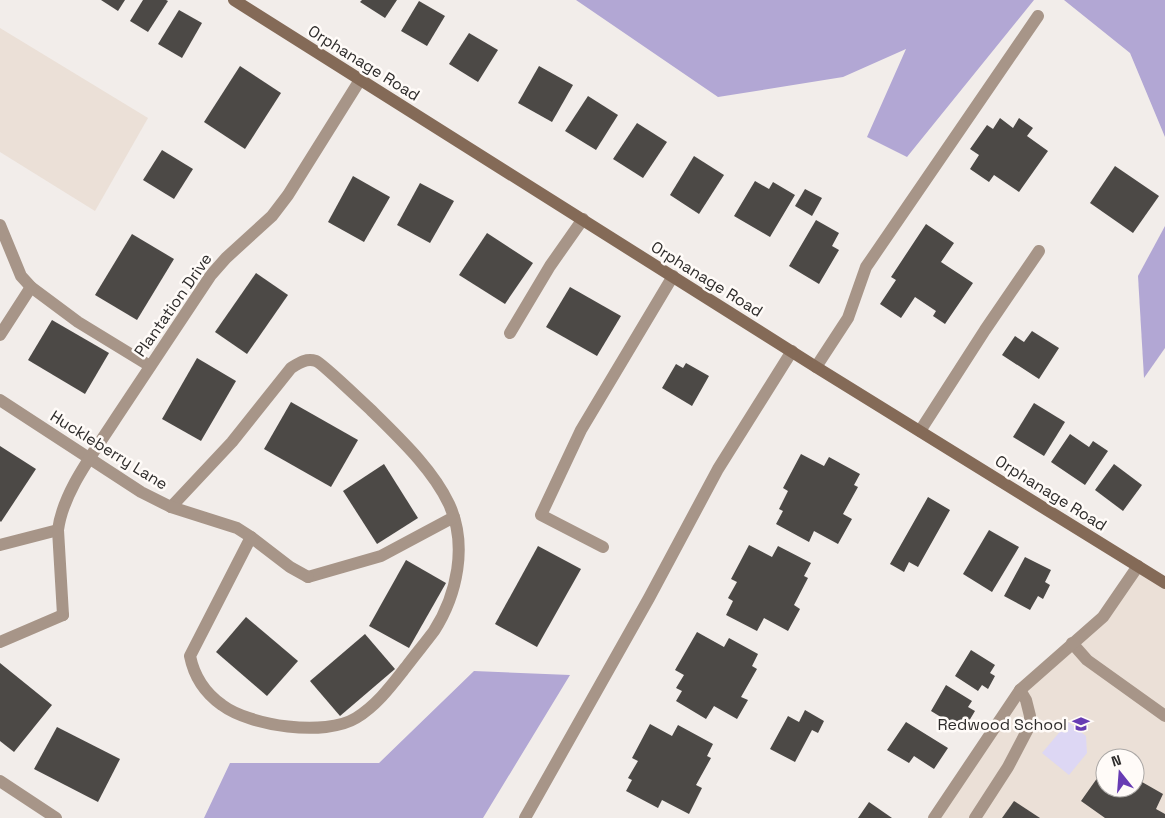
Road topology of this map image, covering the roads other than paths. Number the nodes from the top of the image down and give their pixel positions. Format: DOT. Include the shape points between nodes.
graph roads {
  1 [pos="234,0"];
  2 [pos="1038,16"];
  3 [pos="360,80"];
  4 [pos="583,220"];
  5 [pos="0,225"];
  6 [pos="1039,251"];
  7 [pos="673,276"];
  8 [pos="31,287"];
  9 [pos="510,333"];
  10 [pos="0,335"];
  11 [pos="792,351"];
  12 [pos="150,366"];
  13 [pos="816,367"];
  14 [pos="0,400"];
  15 [pos="920,431"];
  16 [pos="90,459"];
  17 [pos="171,507"];
  18 [pos="454,517"];
  19 [pos="58,530"];
  20 [pos="251,537"];
  21 [pos="0,546"];
  22 [pos="603,547"];
  23 [pos="1138,566"];
  24 [pos="1165,583"];
  25 [pos="0,642"];
  26 [pos="1072,643"];
  27 [pos="1020,690"];
  28 [pos="1165,716"];
  29 [pos="0,782"];
  30 [pos="56,818"];
  31 [pos="525,818"];
  32 [pos="934,818"];
  33 [pos="975,818"];
  1 -- 3 [label="main road, Orphanage Road"];
  2 -- 13 [label="street" via="866,267 848,318"];
  3 -- 4 [label="main road, Orphanage Road"];
  3 -- 12 [label="street, Plantation Drive" via="288,195 272,216 211,275"];
  4 -- 7 [label="main road, Orphanage Road"];
  4 -- 9 [label="street" via="550,266"];
  5 -- 8 [label="street" via="21,276"];
  6 -- 15 [label="street"];
  7 -- 11 [label="main road, Orphanage Road"];
  7 -- 22 [label="street" via="581,430 541,515"];
  8 -- 10 [label="street"];
  8 -- 12 [label="street" via="78,322"];
  11 -- 13 [label="main road, Orphanage Road"];
  11 -- 31 [label="street" via="718,469"];
  12 -- 16 [label="street, Plantation Drive"];
  13 -- 15 [label="main road, Orphanage Road"];
  14 -- 16 [label="street, Huckleberry Lane"];
  15 -- 23 [label="main road, Orphanage Road"];
  16 -- 17 [label="street, Huckleberry Lane"];
  16 -- 19 [label="street, Plantation Drive" via="66,500"];
  17 -- 18 [label="street" via="232,442 291,368 302,361 317,361 370,409 430,472"];
  17 -- 20 [label="street, Huckleberry Lane" via="237,528"];
  18 -- 20 [label="street, Huckleberry Lane" via="382,556 308,577"];
  18 -- 20 [label="street" via="459,561 454,589 434,630 382,697 356,718 341,725 306,728 272,724 238,714 206,691 192,670 190,656"];
  19 -- 21 [label="street"];
  19 -- 25 [label="street, Plantation Drive" via="63,615"];
  23 -- 24 [label="main road, Orphanage Road"];
  23 -- 26 [label="street" via="1103,616"];
  26 -- 27 [label="street"];
  26 -- 28 [label="street" via="1086,660"];
  27 -- 32 [label="street"];
  27 -- 33 [label="street" via="1026,700 1030,725"];
  29 -- 30 [label="street"];
}
